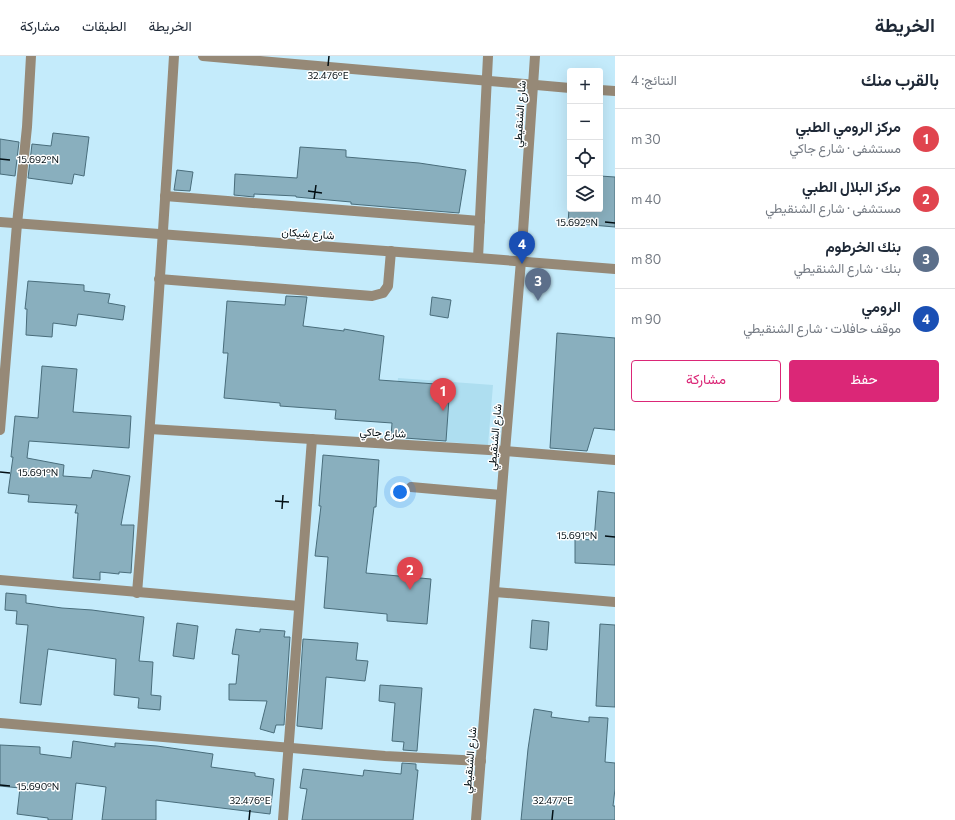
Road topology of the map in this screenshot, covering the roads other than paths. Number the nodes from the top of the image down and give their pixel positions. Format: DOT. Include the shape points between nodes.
graph roads {
  1 [pos="30,56"];
  2 [pos="174,56"];
  3 [pos="203,56"];
  4 [pos="488,56"];
  5 [pos="535,56"];
  6 [pos="487,81"];
  7 [pos="533,85"];
  8 [pos="567,88"];
  9 [pos="603,90"];
  10 [pos="615,92"];
  11 [pos="165,196"];
  12 [pos="480,220"];
  13 [pos="0,222"];
  14 [pos="17,224"];
  15 [pos="162,235"];
  16 [pos="391,251"];
  17 [pos="478,258"];
  18 [pos="522,261"];
  19 [pos="615,269"];
  20 [pos="159,278"];
  21 [pos="0,430"];
  22 [pos="150,430"];
  23 [pos="312,439"];
  24 [pos="505,451"];
  25 [pos="615,460"];
  26 [pos="411,487"];
  27 [pos="501,495"];
  28 [pos="0,580"];
  29 [pos="138,592"];
  30 [pos="495,592"];
  31 [pos="615,602"];
  32 [pos="299,606"];
  33 [pos="0,723"];
  34 [pos="289,748"];
  35 [pos="481,761"];
  36 [pos="283,820"];
  37 [pos="476,820"];
  1 -- 14 [label="street" via="27,127"];
  2 -- 11 [label="street"];
  3 -- 6 [label="street"];
  4 -- 6 [label="street"];
  5 -- 7 [label="street, شارع الشنقيطي"];
  6 -- 7 [label="street"];
  6 -- 12 [label="street"];
  7 -- 8 [label="street"];
  7 -- 18 [label="street, شارع الشنقيطي"];
  9 -- 10 [label="street"];
  11 -- 12 [label="street"];
  11 -- 15 [label="street"];
  12 -- 17 [label="street"];
  13 -- 14 [label="street, شارع شيكان"];
  14 -- 15 [label="street, شارع شيكان"];
  14 -- 21 [label="street"];
  15 -- 16 [label="street, شارع شيكان"];
  15 -- 20 [label="street"];
  16 -- 17 [label="street, شارع شيكان"];
  16 -- 20 [label="street" via="388,286 383,293 372,296"];
  17 -- 18 [label="street, شارع شيكان"];
  18 -- 19 [label="street, شارع شيكان"];
  18 -- 24 [label="street, شارع الشنقيطي"];
  20 -- 22 [label="street"];
  22 -- 23 [label="street, شارع جاكي"];
  22 -- 29 [label="street"];
  23 -- 24 [label="street, شارع جاكي"];
  23 -- 32 [label="street"];
  24 -- 25 [label="street, شارع جاكي"];
  24 -- 27 [label="street, شارع الشنقيطي"];
  26 -- 27 [label="street"];
  27 -- 30 [label="street, شارع الشنقيطي"];
  28 -- 29 [label="street"];
  29 -- 32 [label="street"];
  30 -- 31 [label="street"];
  30 -- 35 [label="street, شارع الشنقيطي"];
  32 -- 34 [label="street"];
  33 -- 34 [label="street"];
  34 -- 35 [label="street"];
  34 -- 36 [label="street"];
  35 -- 37 [label="street, شارع الشنقيطي"];
}
